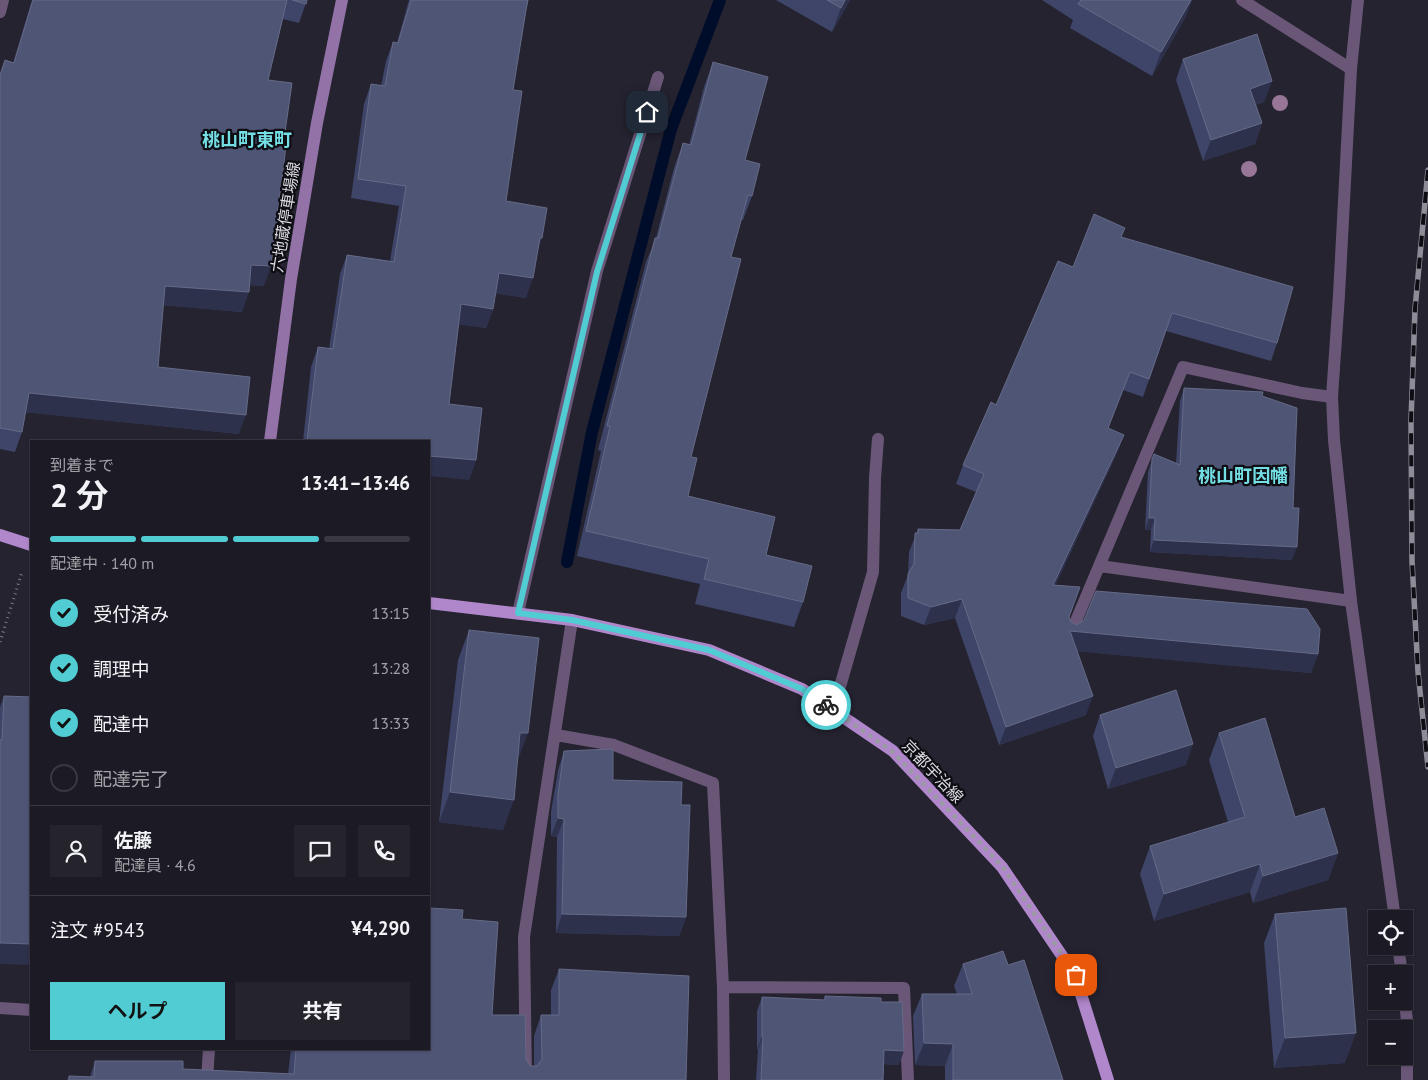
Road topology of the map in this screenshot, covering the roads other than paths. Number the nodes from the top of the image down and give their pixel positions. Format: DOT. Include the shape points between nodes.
graph roads {
  1 [pos="3,0"];
  2 [pos="342,0"];
  3 [pos="1242,0"];
  4 [pos="1358,0"];
  5 [pos="0,12"];
  6 [pos="1351,69"];
  7 [pos="658,77"];
  8 [pos="1332,397"];
  9 [pos="878,439"];
  10 [pos="270,440"];
  11 [pos="0,535"];
  12 [pos="30,545"];
  13 [pos="1100,566"];
  14 [pos="1351,601"];
  15 [pos="430,603"];
  16 [pos="518,613"];
  17 [pos="572,620"];
  18 [pos="1070,635"];
  19 [pos="833,710"];
  20 [pos="556,736"];
  21 [pos="1394,910"];
  22 [pos="723,987"];
  23 [pos="0,1008"];
  24 [pos="30,1010"];
  25 [pos="1406,1010"];
  26 [pos="210,1050"];
  27 [pos="207,1080"];
  28 [pos="526,1080"];
  29 [pos="724,1080"];
  30 [pos="908,1080"];
  31 [pos="1108,1080"];
  32 [pos="1407,1080"];
  1 -- 5 [label="street"];
  2 -- 10 [label="main road, 六地蔵停車場線" via="291,279"];
  3 -- 6 [label="street"];
  4 -- 6 [label="street"];
  6 -- 8 [label="street"];
  7 -- 16 [label="street" via="597,272"];
  8 -- 13 [label="street" via="1183,367"];
  8 -- 14 [label="street"];
  9 -- 19 [label="street" via="874,572"];
  11 -- 12 [label="main road"];
  13 -- 14 [label="street"];
  13 -- 18 [label="street"];
  14 -- 21 [label="street"];
  15 -- 16 [label="main road, 京都宇治線"];
  16 -- 17 [label="main road, 京都宇治線"];
  17 -- 19 [label="main road, 京都宇治線" via="709,650 802,689"];
  17 -- 20 [label="street"];
  19 -- 31 [label="main road, 京都宇治線" via="893,752 1002,866 1076,975"];
  20 -- 22 [label="street" via="614,745 713,783"];
  20 -- 28 [label="street" via="524,937"];
  22 -- 29 [label="street"];
  22 -- 30 [label="street" via="904,988"];
  23 -- 24 [label="street"];
  25 -- 32 [label="street"];
  26 -- 27 [label="street"];
}
